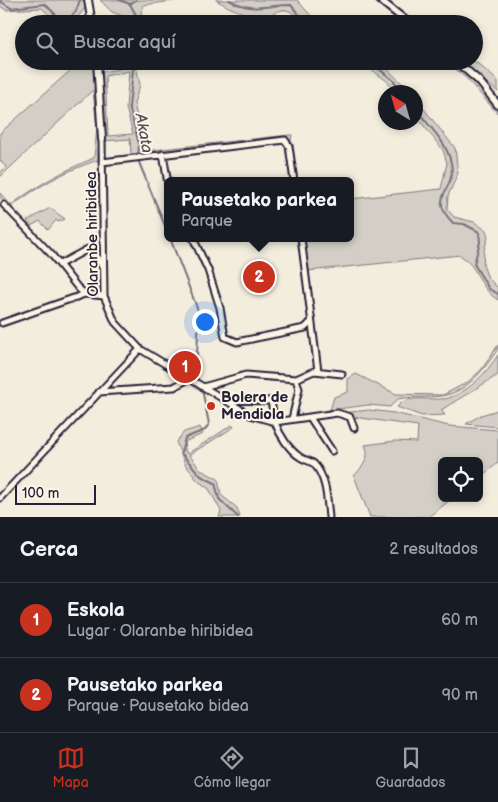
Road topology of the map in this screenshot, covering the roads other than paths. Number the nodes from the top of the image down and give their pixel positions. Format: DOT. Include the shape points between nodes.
graph roads {
  1 [pos="88,0"];
  2 [pos="380,0"];
  3 [pos="90,15"];
  4 [pos="399,15"];
  5 [pos="98,70"];
  6 [pos="466,70"];
  7 [pos="498,105"];
  8 [pos="102,139"];
  9 [pos="163,154"];
  10 [pos="102,162"];
  11 [pos="167,177"];
  12 [pos="293,177"];
  13 [pos="4,205"];
  14 [pos="195,242"];
  15 [pos="302,242"];
  16 [pos="60,264"];
  17 [pos="104,270"];
  18 [pos="86,294"];
  19 [pos="104,296"];
  20 [pos="312,322"];
  21 [pos="2,323"];
  22 [pos="140,349"];
  23 [pos="318,371"];
  24 [pos="342,374"];
  25 [pos="188,379"];
  26 [pos="296,379"];
  27 [pos="203,387"];
  28 [pos="99,392"];
  29 [pos="225,400"];
  30 [pos="292,419"];
  31 [pos="311,419"];
  32 [pos="269,420"];
  33 [pos="275,422"];
  34 [pos="354,428"];
  35 [pos="332,451"];
  36 [pos="0,498"];
  37 [pos="329,517"];
  1 -- 3 [label="street"];
  2 -- 4 [label="street"];
  5 -- 8 [label="street"];
  6 -- 7 [label="street"];
  8 -- 10 [label="street, Olaranbe hiribidea"];
  9 -- 10 [label="street"];
  9 -- 11 [label="street"];
  9 -- 12 [label="street" via="285,140 289,146"];
  10 -- 17 [label="street, Olaranbe hiribidea"];
  13 -- 16 [label="street"];
  14 -- 20 [label="street" via="208,270 225,337 229,341 304,328"];
  15 -- 20 [label="street"];
  16 -- 17 [label="street" via="88,249 93,251"];
  16 -- 18 [label="street"];
  17 -- 19 [label="street, Olaranbe hiribidea"];
  18 -- 19 [label="street"];
  18 -- 21 [label="street"];
  19 -- 22 [label="street, Olaranbe hiribidea" via="115,322"];
  20 -- 23 [label="street"];
  22 -- 25 [label="street, Olaranbe hiribidea"];
  22 -- 28 [label="street"];
  23 -- 24 [label="street"];
  23 -- 26 [label="street"];
  25 -- 27 [label="street, Olaranbe hiribidea"];
  25 -- 28 [label="street" via="174,388"];
  26 -- 27 [label="street" via="246,375"];
  26 -- 30 [label="street" via="299,389"];
  27 -- 29 [label="street, Olaranbe hiribidea"];
  28 -- 36 [label="street"];
  29 -- 32 [label="street, Olaranbe hiribidea" via="250,415"];
  29 -- 32 [label="street" via="271,401 274,412"];
  30 -- 31 [label="street"];
  30 -- 33 [label="street"];
  31 -- 34 [label="street" via="336,413 350,417"];
  31 -- 35 [label="street"];
  32 -- 33 [label="street, Olaranbe hiribidea"];
  33 -- 37 [label="street" via="291,448 313,463 320,473"];
}
